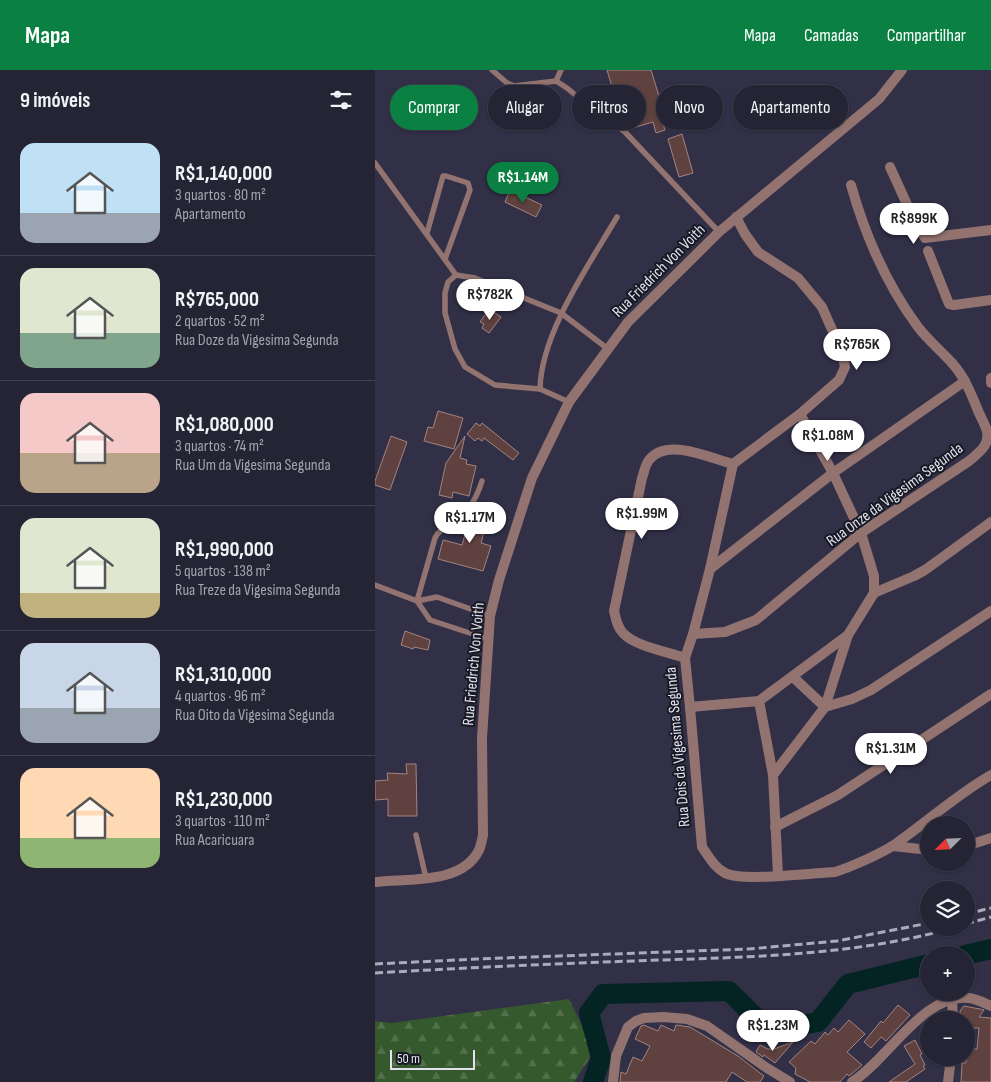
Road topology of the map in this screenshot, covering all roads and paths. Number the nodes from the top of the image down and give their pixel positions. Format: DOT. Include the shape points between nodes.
graph roads {
  1 [pos="492,70"];
  2 [pos="561,70"];
  3 [pos="902,70"];
  4 [pos="556,81"];
  5 [pos="375,163"];
  6 [pos="890,167"];
  7 [pos="851,185"];
  8 [pos="617,217"];
  9 [pos="736,217"];
  10 [pos="991,230"];
  11 [pos="719,232"];
  12 [pos="427,233"];
  13 [pos="928,251"];
  14 [pos="445,259"];
  15 [pos="456,275"];
  16 [pos="991,300"];
  17 [pos="561,313"];
  18 [pos="608,349"];
  19 [pos="991,378"];
  20 [pos="965,381"];
  21 [pos="991,383"];
  22 [pos="539,389"];
  23 [pos="569,402"];
  24 [pos="800,414"];
  25 [pos="733,464"];
  26 [pos="833,473"];
  27 [pos="483,481"];
  28 [pos="991,522"];
  29 [pos="861,533"];
  30 [pos="710,569"];
  31 [pos="375,586"];
  32 [pos="874,592"];
  33 [pos="417,601"];
  34 [pos="991,611"];
  35 [pos="490,616"];
  36 [pos="693,634"];
  37 [pos="848,634"];
  38 [pos="488,639"];
  39 [pos="685,658"];
  40 [pos="793,677"];
  41 [pos="991,694"];
  42 [pos="759,701"];
  43 [pos="690,707"];
  44 [pos="825,707"];
  45 [pos="773,775"];
  46 [pos="991,775"];
  47 [pos="775,827"];
  48 [pos="415,835"];
  49 [pos="991,838"];
  50 [pos="975,843"];
  51 [pos="893,846"];
  52 [pos="920,849"];
  53 [pos="778,875"];
  54 [pos="426,878"];
  55 [pos="375,882"];
  56 [pos="975,1000"];
  57 [pos="948,1001"];
  58 [pos="991,1006"];
  59 [pos="950,1066"];
  60 [pos="613,1082"];
  61 [pos="790,1082"];
  62 [pos="853,1082"];
  63 [pos="948,1082"];
  1 -- 4 [label="lane" via="514,86"];
  2 -- 4 [label="lane"];
  3 -- 9 [label="street, Rua Friedrich Von Voith" via="879,99"];
  4 -- 11 [label="lane" via="625,132"];
  5 -- 12 [label="lane"];
  6 -- 10 [label="street" via="925,238"];
  7 -- 20 [label="street, Rua Onze da Vigesima Segunda" via="875,251 899,300 919,329 954,364"];
  8 -- 17 [label="lane"];
  9 -- 11 [label="street, Rua Friedrich Von Voith"];
  9 -- 24 [label="street" via="758,252 798,278 822,307 842,352 845,367 839,380"];
  11 -- 18 [label="street, Rua Friedrich Von Voith" via="627,322"];
  12 -- 14 [label="lane"];
  12 -- 14 [label="lane" via="443,176 468,183 470,190"];
  13 -- 16 [label="street" via="949,304"];
  14 -- 15 [label="lane"];
  15 -- 17 [label="lane" via="475,278"];
  15 -- 22 [label="lane" via="448,282 445,313 455,349 465,367 495,385"];
  17 -- 18 [label="lane"];
  17 -- 22 [label="lane" via="542,365"];
  18 -- 23 [label="street, Rua Friedrich Von Voith"];
  19 -- 21 [label="street"];
  20 -- 26 [label="street"];
  20 -- 29 [label="street, Rua Onze da Vigesima Segunda" via="987,432 987,442 982,450"];
  22 -- 23 [label="lane"];
  23 -- 35 [label="street, Rua Friedrich Von Voith" via="532,478"];
  24 -- 25 [label="street"];
  24 -- 26 [label="street"];
  25 -- 30 [label="street, Rua Dois da Vigesima Segunda"];
  25 -- 39 [label="street" via="675,448 658,452 648,461 642,478 614,611 616,622 623,633 635,642"];
  26 -- 29 [label="street"];
  26 -- 30 [label="street"];
  27 -- 33 [label="lane" via="461,518 438,532"];
  28 -- 32 [label="street" via="915,576"];
  29 -- 32 [label="street" via="875,576"];
  29 -- 36 [label="street, Rua Onze da Vigesima Segunda" via="756,620 725,632"];
  30 -- 36 [label="street, Rua Dois da Vigesima Segunda"];
  31 -- 33 [label="lane"];
  32 -- 37 [label="street"];
  33 -- 35 [label="lane" via="437,597"];
  33 -- 38 [label="lane" via="430,620"];
  34 -- 44 [label="street" via="871,690"];
  35 -- 38 [label="street, Rua Friedrich Von Voith"];
  36 -- 39 [label="street, Rua Dois da Vigesima Segunda"];
  37 -- 40 [label="street"];
  37 -- 44 [label="street"];
  38 -- 54 [label="street, Rua Friedrich Von Voith" via="482,738 483,835 479,850 461,870 444,877"];
  39 -- 43 [label="street, Rua Dois da Vigesima Segunda"];
  40 -- 42 [label="street"];
  40 -- 44 [label="street"];
  41 -- 47 [label="street" via="838,794"];
  42 -- 43 [label="street"];
  42 -- 45 [label="street"];
  43 -- 53 [label="street, Rua Dois da Vigesima Segunda" via="702,848 714,866 727,874 743,877"];
  44 -- 45 [label="street"];
  45 -- 47 [label="street"];
  46 -- 51 [label="street, Rua Dois da Vigesima Segunda" via="966,790"];
  47 -- 53 [label="street"];
  48 -- 54 [label="lane"];
  49 -- 50 [label="street"];
  51 -- 52 [label="street"];
  51 -- 53 [label="street, Rua Dois da Vigesima Segunda" via="835,872"];
  54 -- 55 [label="street, Rua Friedrich Von Voith"];
  56 -- 58 [label="street"];
  57 -- 62 [label="street" via="929,1010"];
  59 -- 63 [label="street"];
  60 -- 61 [label="street" via="616,1056 628,1028 644,1018 663,1017 687,1019 707,1026"];
}
